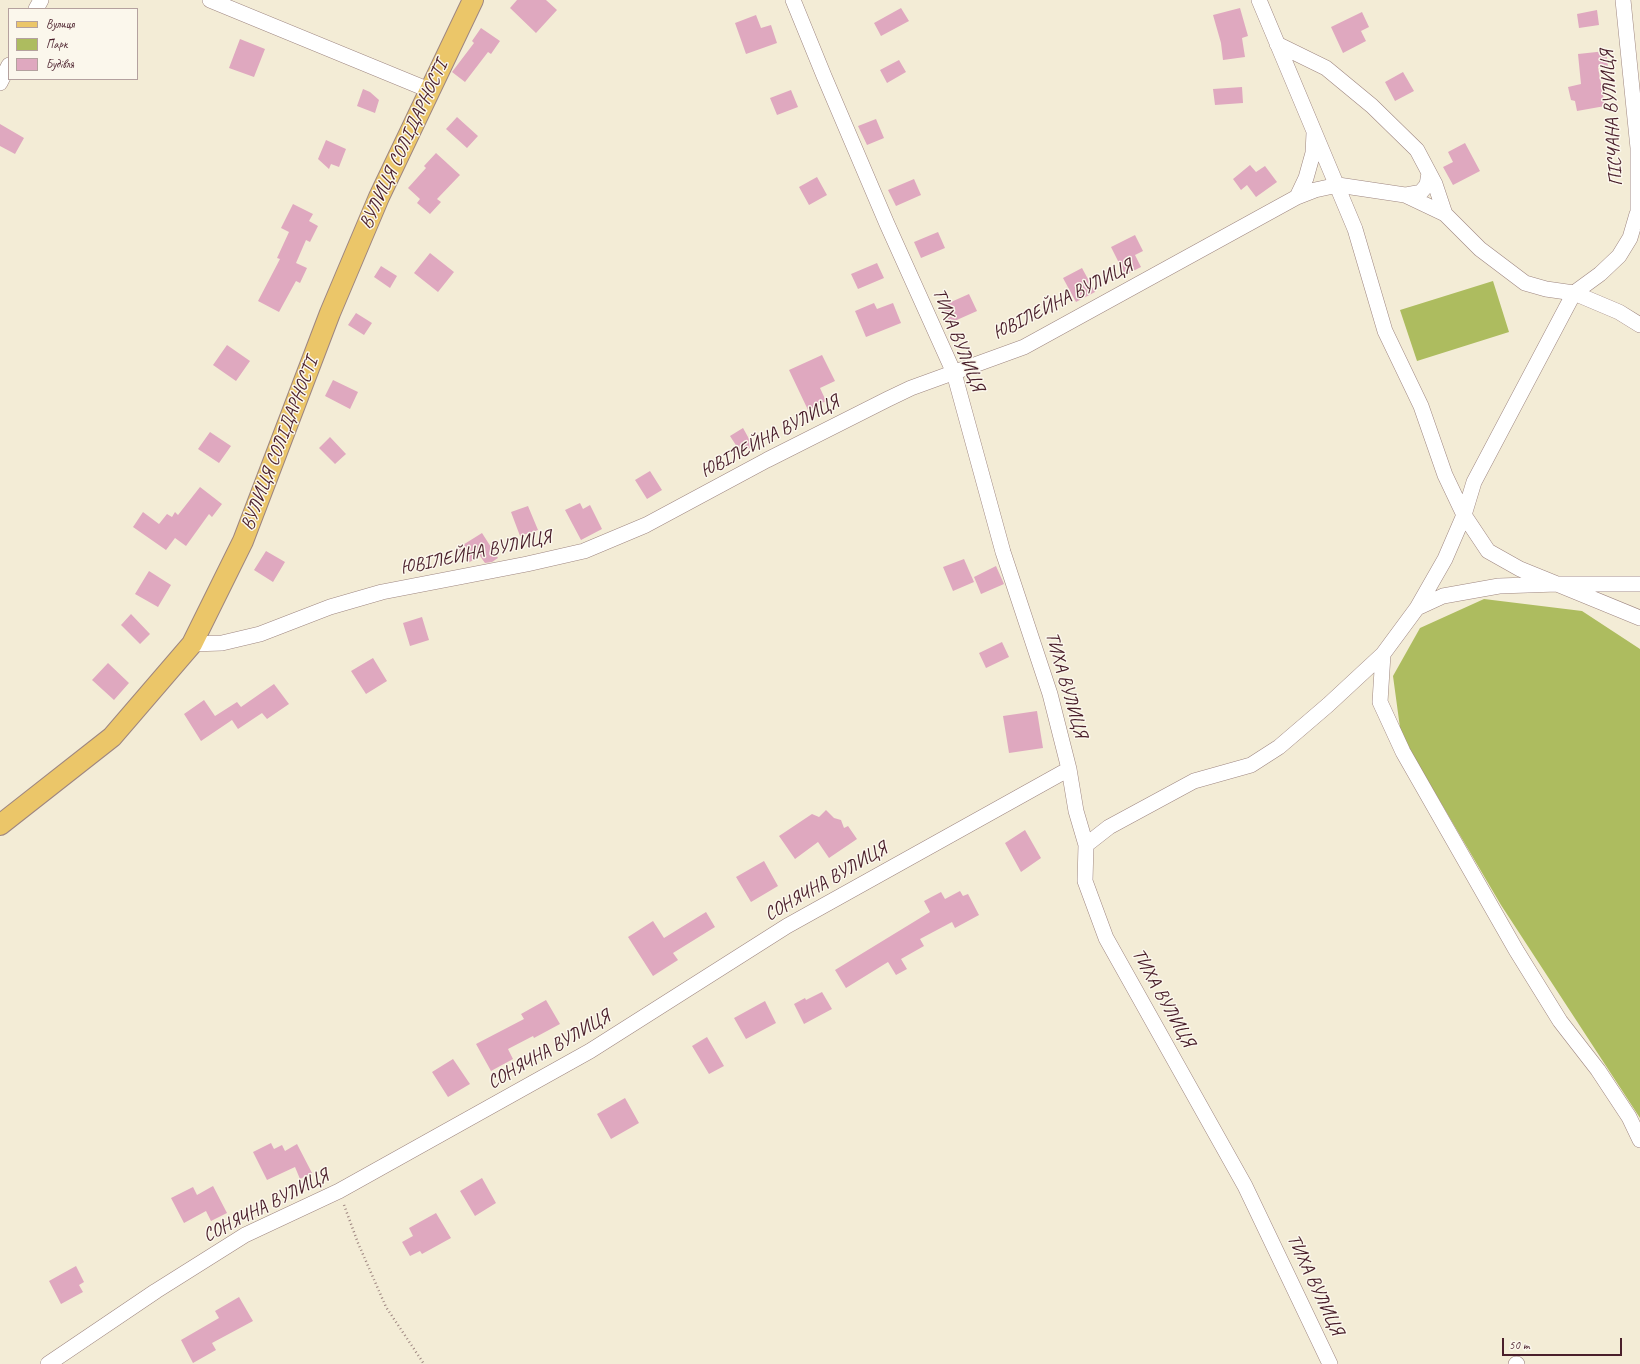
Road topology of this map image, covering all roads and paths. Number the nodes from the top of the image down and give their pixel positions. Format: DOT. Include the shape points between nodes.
graph roads {
  1 [pos="210,0"];
  2 [pos="472,0"];
  3 [pos="793,0"];
  4 [pos="1259,0"];
  5 [pos="1623,0"];
  6 [pos="1277,44"];
  7 [pos="8,67"];
  8 [pos="0,83"];
  9 [pos="429,90"];
  10 [pos="1314,131"];
  11 [pos="1429,173"];
  12 [pos="1338,185"];
  13 [pos="1405,195"];
  14 [pos="1297,197"];
  15 [pos="1445,214"];
  16 [pos="1637,214"];
  17 [pos="1640,234"];
  18 [pos="1574,293"];
  19 [pos="1640,325"];
  20 [pos="954,373"];
  21 [pos="1464,515"];
  22 [pos="1557,584"];
  23 [pos="1640,584"];
  24 [pos="1417,608"];
  25 [pos="1640,618"];
  26 [pos="192,644"];
  27 [pos="1383,654"];
  28 [pos="1069,769"];
  29 [pos="0,825"];
  30 [pos="1086,845"];
  31 [pos="1640,1140"];
  32 [pos="339,1191"];
  33 [pos="48,1364"];
  34 [pos="424,1364"];
  35 [pos="1330,1364"];
  1 -- 9 [label="street"];
  2 -- 9 [label="main road, ВУЛИЦЯ СОЛІДАРНОСТІ"];
  3 -- 20 [label="street, ТИХА ВУЛИЦЯ" via="887,224"];
  4 -- 6 [label="street"];
  5 -- 16 [label="street, ПІСЧАНА ВУЛИЦЯ" via="1638,148"];
  6 -- 10 [label="street"];
  6 -- 11 [label="street" via="1326,68 1372,106 1417,150"];
  7 -- 8 [label="street"];
  9 -- 26 [label="main road, ВУЛИЦЯ СОЛІДАРНОСТІ" via="379,197 330,313 244,541"];
  10 -- 12 [label="street"];
  10 -- 14 [label="street" via="1306,178"];
  11 -- 13 [label="street" via="1427,185 1421,192"];
  11 -- 15 [label="street"];
  12 -- 13 [label="street"];
  12 -- 14 [label="street, ЮВІЛЕЙНА ВУЛИЦЯ"];
  12 -- 21 [label="street" via="1355,229 1385,331 1421,406 1445,475"];
  13 -- 15 [label="street"];
  14 -- 20 [label="street, ЮВІЛЕЙНА ВУЛИЦЯ" via="1024,347"];
  15 -- 18 [label="street" via="1480,249 1525,283"];
  16 -- 17 [label="street, ПІСЧАНА ВУЛИЦЯ"];
  16 -- 18 [label="street" via="1630,238 1619,256"];
  18 -- 19 [label="street" via="1619,312"];
  18 -- 21 [label="street" via="1474,482"];
  20 -- 26 [label="street, ЮВІЛЕЙНА ВУЛИЦЯ" via="888,399 766,460 646,525 584,551 382,592 330,607 260,634 222,643"];
  20 -- 28 [label="street, ТИХА ВУЛИЦЯ" via="1003,552 1050,694"];
  21 -- 22 [label="street" via="1488,551 1520,569"];
  21 -- 24 [label="street" via="1445,559"];
  22 -- 23 [label="street"];
  22 -- 24 [label="street" via="1492,587 1443,596"];
  22 -- 25 [label="street"];
  24 -- 27 [label="street"];
  26 -- 29 [label="main road, ВУЛИЦЯ СОЛІДАРНОСТІ" via="112,737"];
  27 -- 30 [label="street" via="1279,747 1251,765 1194,781 1109,827"];
  27 -- 31 [label="street" via="1380,702 1403,752 1516,950 1560,1021 1598,1070 1629,1117"];
  28 -- 30 [label="street, ТИХА ВУЛИЦЯ" via="1076,811"];
  28 -- 32 [label="street, СОНЯЧНА ВУЛИЦЯ" via="787,926 590,1051"];
  30 -- 35 [label="street, ТИХА ВУЛИЦЯ" via="1085,881 1106,938 1245,1186"];
  32 -- 33 [label="street, СОНЯЧНА ВУЛИЦЯ" via="245,1235"];
  32 -- 34 [label="path" via="386,1307"];
}
